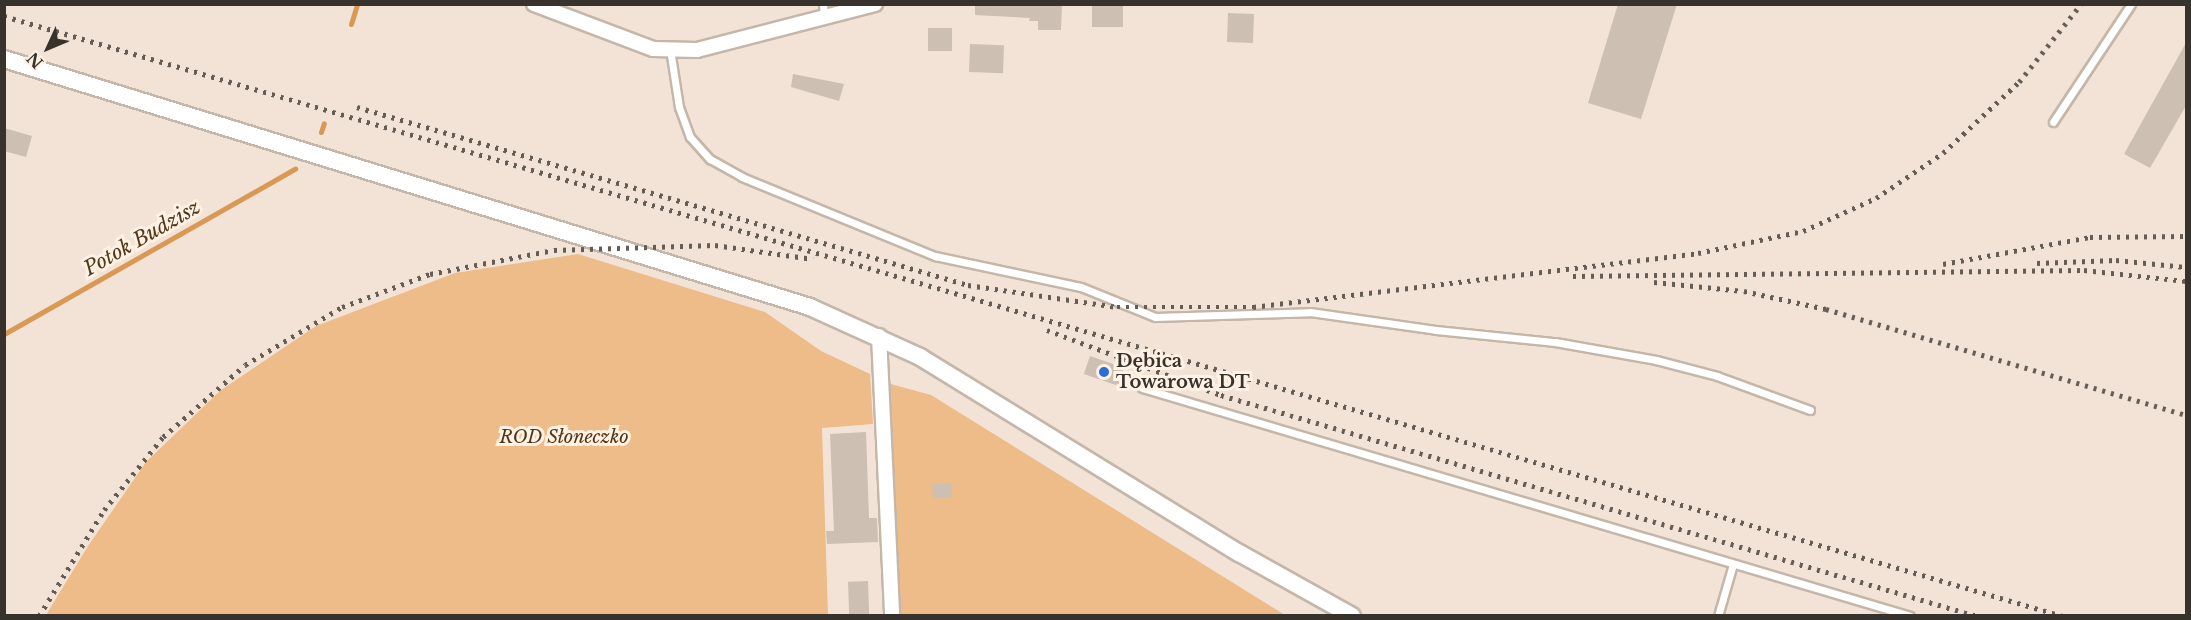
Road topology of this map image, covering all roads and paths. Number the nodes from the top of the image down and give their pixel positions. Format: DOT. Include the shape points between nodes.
graph roads {
  1 [pos="534,4"];
  2 [pos="875,4"];
  3 [pos="2132,4"];
  4 [pos="824,11"];
  5 [pos="670,49"];
  6 [pos="4,59"];
  7 [pos="2053,122"];
  8 [pos="879,336"];
  9 [pos="1142,388"];
  10 [pos="1810,410"];
  11 [pos="1733,564"];
  12 [pos="892,615"];
  13 [pos="1352,615"];
  14 [pos="1718,615"];
  15 [pos="1910,615"];
  1 -- 5 [label="street" via="653,49"];
  2 -- 4 [label="street"];
  3 -- 7 [label="lane"];
  4 -- 5 [label="street" via="697,50"];
  5 -- 10 [label="lane" via="686,127 710,159 742,177 935,256 1081,287 1155,317 1310,312 1555,342 1656,360 1717,376"];
  6 -- 8 [label="street" via="810,307"];
  8 -- 12 [label="street"];
  8 -- 13 [label="street" via="973,388 1298,588"];
  9 -- 11 [label="lane"];
  11 -- 14 [label="lane"];
  11 -- 15 [label="lane"];
}
